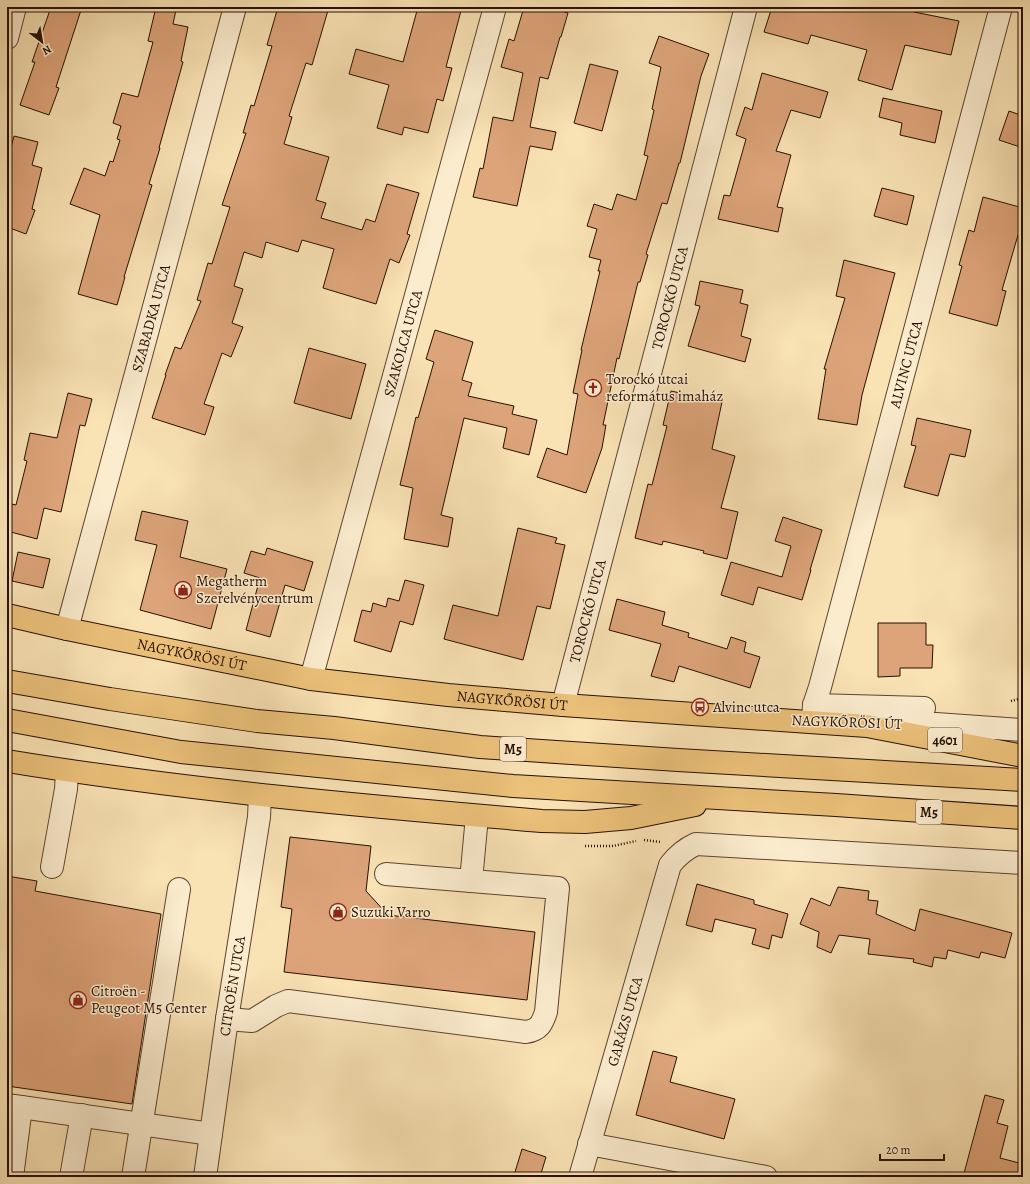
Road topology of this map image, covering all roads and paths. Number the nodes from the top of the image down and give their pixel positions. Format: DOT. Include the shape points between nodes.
graph roads {
  1 [pos="15,7"];
  2 [pos="235,7"];
  3 [pos="495,7"];
  4 [pos="746,7"];
  5 [pos="1001,7"];
  6 [pos="7,38"];
  7 [pos="7,615"];
  8 [pos="67,629"];
  9 [pos="311,679"];
  10 [pos="7,681"];
  11 [pos="1023,698"];
  12 [pos="1011,701"];
  13 [pos="563,706"];
  14 [pos="924,708"];
  15 [pos="813,714"];
  16 [pos="7,720"];
  17 [pos="867,726"];
  18 [pos="1023,730"];
  19 [pos="1023,756"];
  20 [pos="7,761"];
  21 [pos="67,771"];
  22 [pos="1023,780"];
  23 [pos="260,795"];
  24 [pos="725,798"];
  25 [pos="477,816"];
  26 [pos="1023,818"];
  27 [pos="1023,863"];
  28 [pos="52,867"];
  29 [pos="386,874"];
  30 [pos="471,881"];
  31 [pos="179,889"];
  32 [pos="227,1019"];
  33 [pos="14,1106"];
  34 [pos="82,1115"];
  35 [pos="141,1124"];
  36 [pos="211,1134"];
  37 [pos="589,1144"];
  38 [pos="12,1177"];
  39 [pos="72,1177"];
  40 [pos="133,1177"];
  41 [pos="205,1177"];
  42 [pos="580,1177"];
  43 [pos="766,1177"];
  1 -- 6 [label="street"];
  2 -- 8 [label="street, SZABADKA UTCA"];
  3 -- 9 [label="street, SZAKOLCA UTCA"];
  4 -- 13 [label="street, TOROCKÓ UTCA"];
  5 -- 15 [label="street, ALVINC UTCA"];
  7 -- 8 [label="main road, NAGYKŐRÖSI ÚT"];
  8 -- 9 [label="main road, NAGYKŐRÖSI ÚT"];
  9 -- 13 [label="main road, NAGYKŐRÖSI ÚT" via="448,696"];
  10 -- 22 [label="main road, M5" via="258,721 480,747"];
  11 -- 12 [label="path"];
  13 -- 15 [label="main road, NAGYKŐRÖSI ÚT"];
  14 -- 15 [label="street"];
  15 -- 17 [label="main road, NAGYKŐRÖSI ÚT"];
  16 -- 24 [label="main road, M5" via="181,752 513,786"];
  17 -- 18 [label="street, NAGYKŐRÖSI ÚT" via="936,724"];
  17 -- 19 [label="main road, 4601"];
  20 -- 21 [label="main road"];
  21 -- 23 [label="main road"];
  21 -- 28 [label="street"];
  23 -- 25 [label="main road"];
  23 -- 32 [label="street, CITROËN UTCA" via="259,817"];
  24 -- 25 [label="main road" via="631,818 585,822"];
  24 -- 26 [label="main road, M5"];
  25 -- 30 [label="street"];
  27 -- 37 [label="street, GARÁZS UTCA" via="696,844 675,859"];
  29 -- 30 [label="street"];
  30 -- 32 [label="street" via="558,888 546,1012 542,1023 535,1030 526,1032 288,1001 252,1021"];
  31 -- 35 [label="street"];
  32 -- 36 [label="street, CITROËN UTCA"];
  33 -- 34 [label="street"];
  33 -- 38 [label="street"];
  34 -- 35 [label="street"];
  34 -- 39 [label="street"];
  35 -- 36 [label="street"];
  35 -- 40 [label="street"];
  36 -- 41 [label="street, CITROËN UTCA"];
  37 -- 42 [label="street, GARÁZS UTCA"];
  37 -- 43 [label="street"];
}
